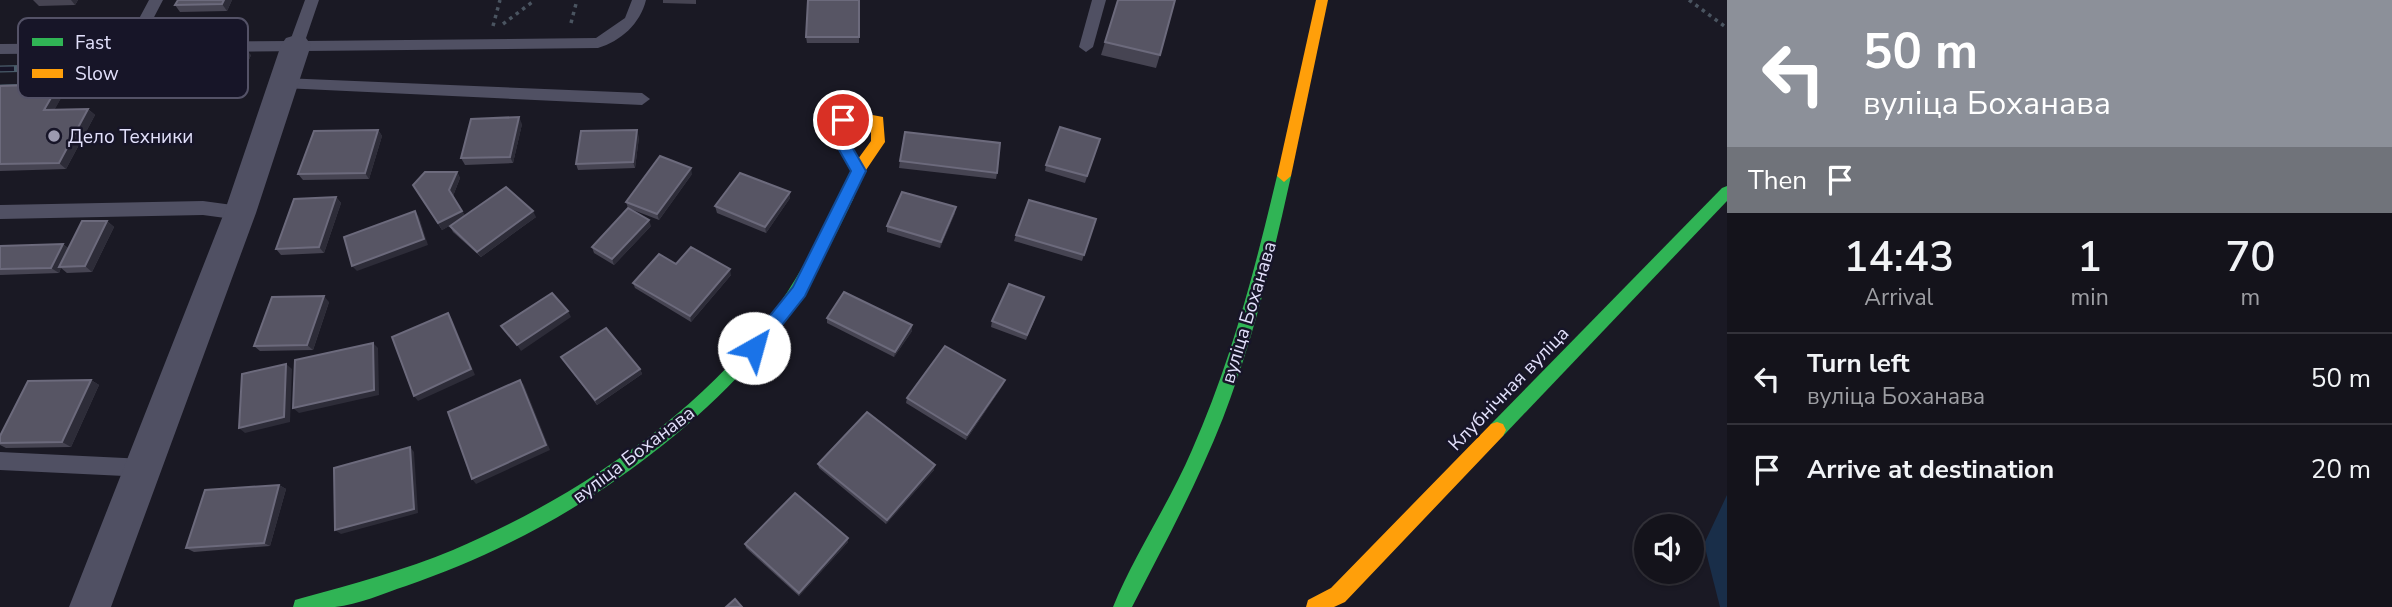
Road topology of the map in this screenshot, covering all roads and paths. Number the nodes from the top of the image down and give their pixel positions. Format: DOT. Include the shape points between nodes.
graph roads {
  1 [pos="156,0"];
  2 [pos="312,0"];
  3 [pos="500,0"];
  4 [pos="535,0"];
  5 [pos="639,0"];
  6 [pos="1099,0"];
  7 [pos="1322,0"];
  8 [pos="1689,0"];
  9 [pos="146,18"];
  10 [pos="1727,28"];
  11 [pos="248,46"];
  12 [pos="296,46"];
  13 [pos="1086,47"];
  14 [pos="0,49"];
  15 [pos="18,49"];
  16 [pos="284,83"];
  17 [pos="642,99"];
  18 [pos="858,171"];
  19 [pos="1727,192"];
  20 [pos="0,212"];
  21 [pos="240,213"];
  22 [pos="0,461"];
  23 [pos="145,468"];
  24 [pos="1126,606"];
  25 [pos="90,607"];
  26 [pos="302,607"];
  27 [pos="1315,607"];
  1 -- 9 [label="lane"];
  2 -- 12 [label="lane"];
  3 -- 4 [label="path" via="491,33"];
  5 -- 12 [label="lane" via="630,22 598,43"];
  6 -- 13 [label="lane"];
  7 -- 24 [label="street, вуліца Боханава" via="1266,256 1235,362 1201,451"];
  8 -- 10 [label="path"];
  11 -- 12 [label="lane"];
  12 -- 16 [label="street"];
  14 -- 15 [label="lane"];
  16 -- 17 [label="lane"];
  16 -- 21 [label="street"];
  18 -- 26 [label="street, вуліца Боханава" via="799,291 762,339 691,413 632,460 568,503 460,558"];
  19 -- 27 [label="street, Клубнічная вуліца" via="1338,595"];
  20 -- 21 [label="lane" via="203,208"];
  21 -- 23 [label="street"];
  22 -- 23 [label="lane"];
  23 -- 25 [label="street"];
}
